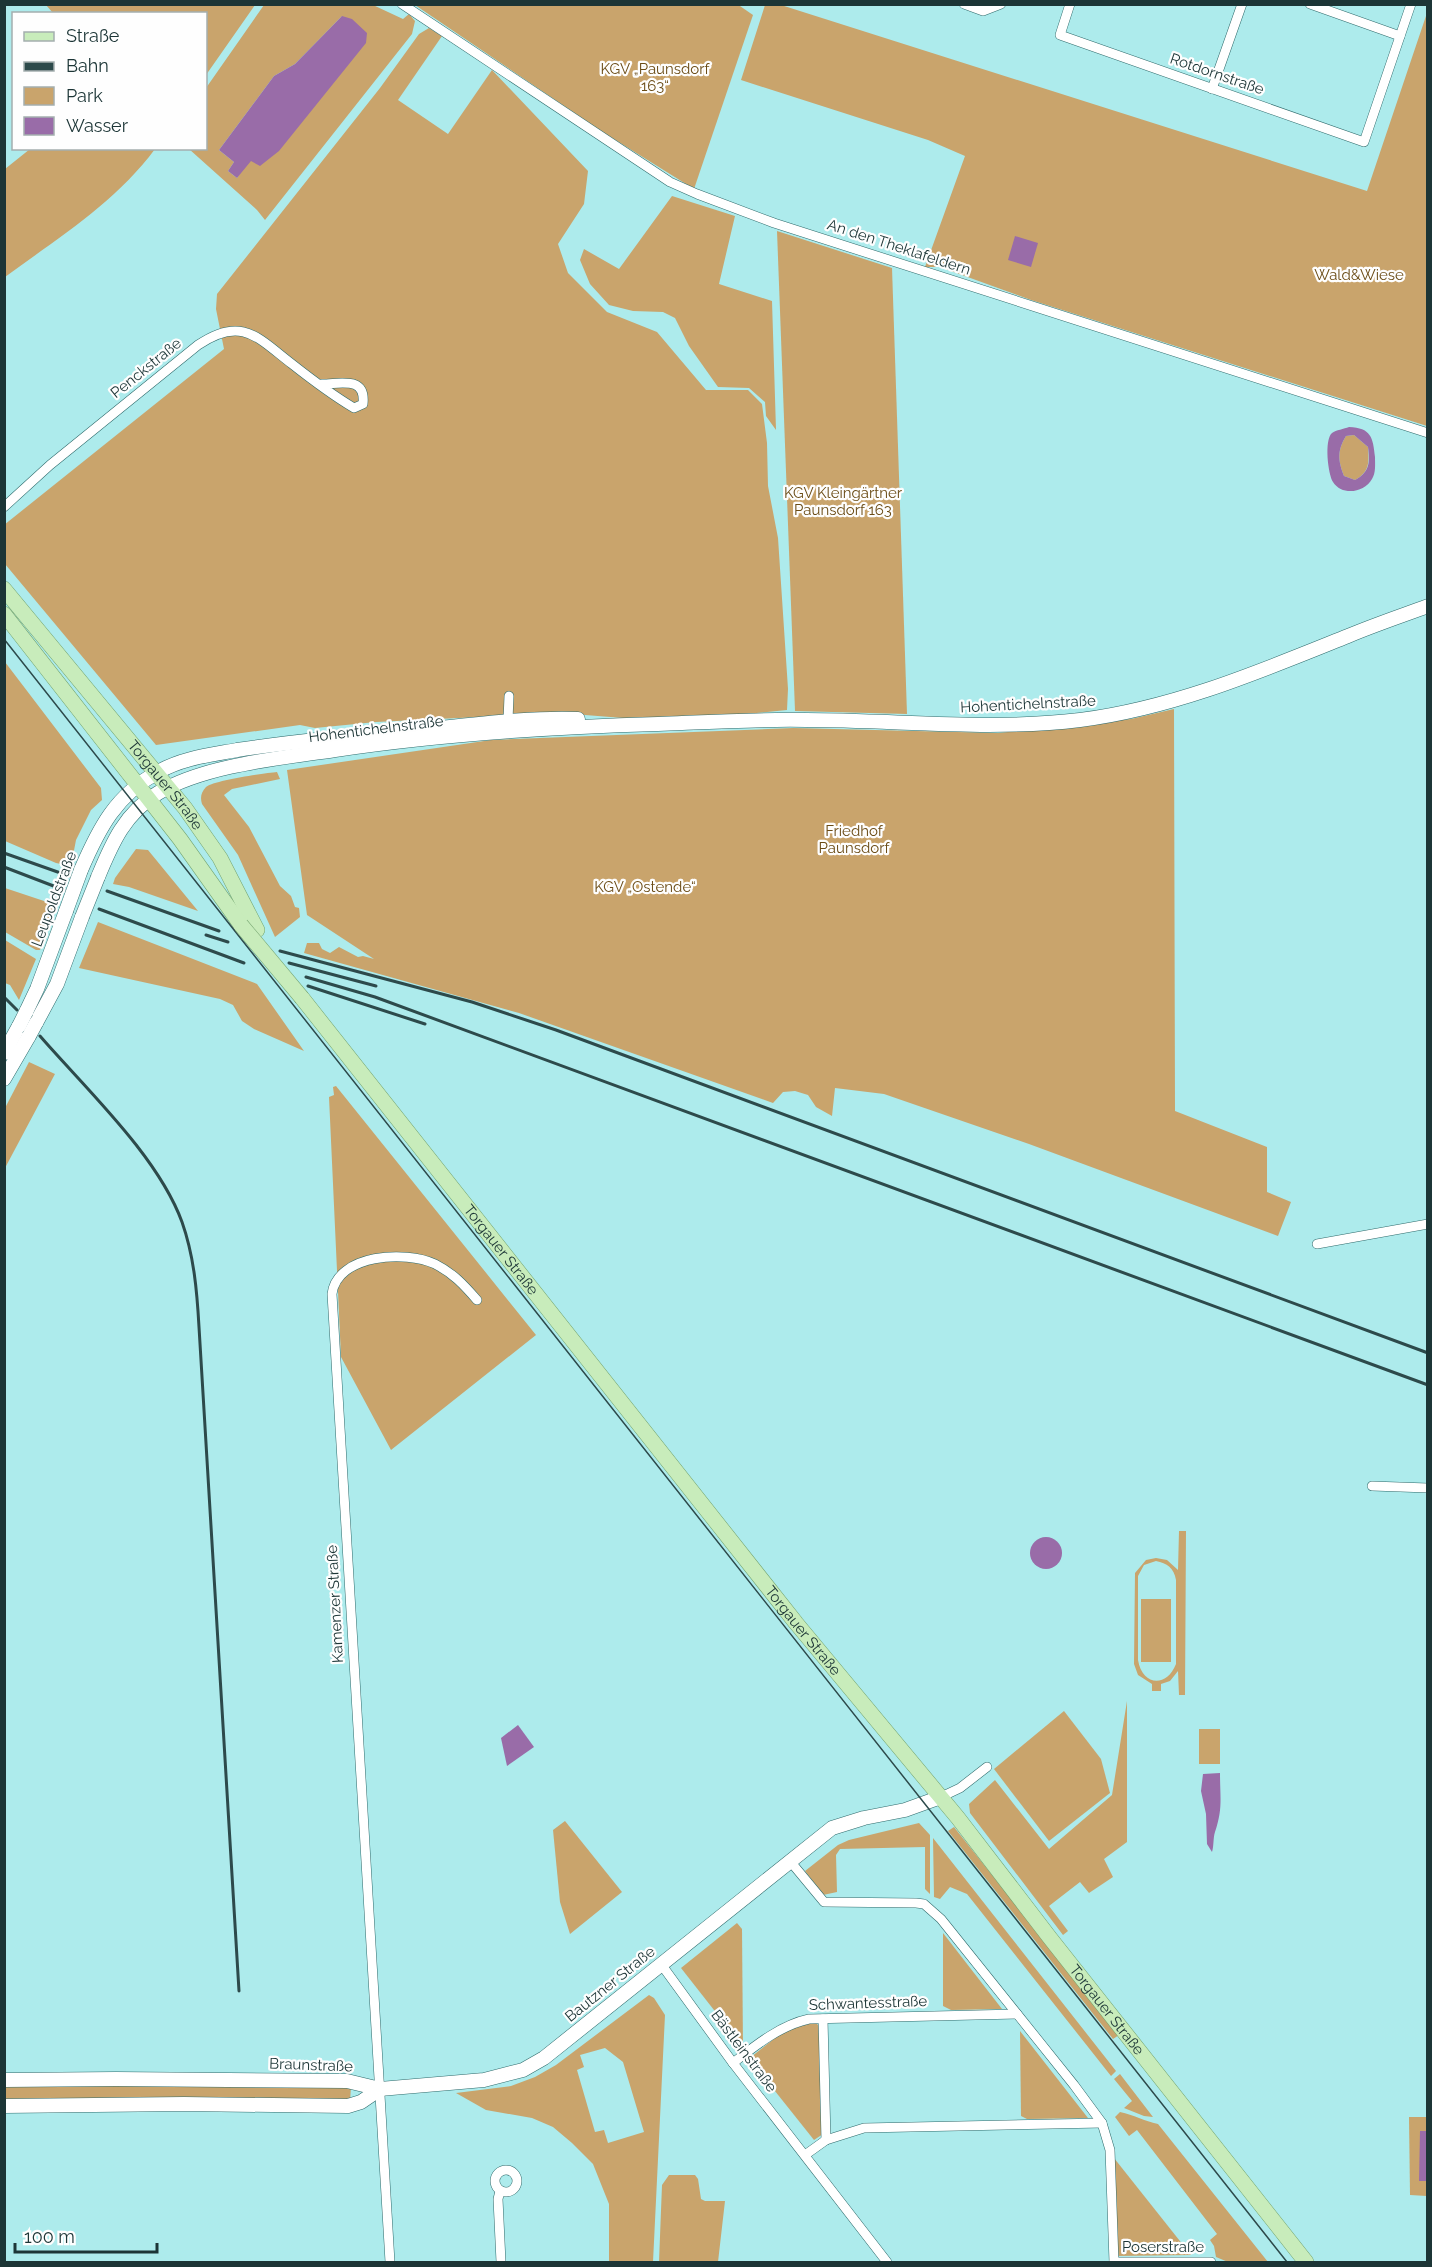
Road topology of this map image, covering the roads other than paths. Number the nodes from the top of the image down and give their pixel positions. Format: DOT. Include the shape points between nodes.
graph roads {
  1 [pos="402,4"];
  2 [pos="964,4"];
  3 [pos="1001,4"];
  4 [pos="1070,4"];
  5 [pos="1242,4"];
  6 [pos="1310,4"];
  7 [pos="1412,4"];
  8 [pos="1400,36"];
  9 [pos="1212,89"];
  10 [pos="322,384"];
  11 [pos="1428,433"];
  12 [pos="4,507"];
  13 [pos="4,589"];
  14 [pos="1428,606"];
  15 [pos="4,614"];
  16 [pos="509,696"];
  17 [pos="508,720"];
  18 [pos="613,724"];
  19 [pos="157,773"];
  20 [pos="139,785"];
  21 [pos="168,788"];
  22 [pos="150,799"];
  23 [pos="304,1000"];
  24 [pos="24,1031"];
  25 [pos="4,1053"];
  26 [pos="4,1079"];
  27 [pos="1428,1224"];
  28 [pos="1317,1244"];
  29 [pos="477,1300"];
  30 [pos="1372,1486"];
  31 [pos="1428,1488"];
  32 [pos="987,1767"];
  33 [pos="941,1797"];
  34 [pos="790,1861"];
  35 [pos="661,1964"];
  36 [pos="1017,2014"];
  37 [pos="823,2019"];
  38 [pos="734,2063"];
  39 [pos="4,2080"];
  40 [pos="380,2090"];
  41 [pos="4,2106"];
  42 [pos="1102,2124"];
  43 [pos="826,2140"];
  44 [pos="805,2155"];
  45 [pos="500,2191"];
  46 [pos="390,2262"];
  47 [pos="501,2262"];
  48 [pos="887,2262"];
  49 [pos="1114,2262"];
  50 [pos="1211,2262"];
  51 [pos="1306,2262"];
  1 -- 11 [label="street, An den Theklafeldern" via="670,182 697,194 774,223"];
  2 -- 3 [label="street" via="983,10"];
  4 -- 9 [label="street, Rotdornstraße" via="1060,35"];
  5 -- 9 [label="street"];
  6 -- 8 [label="street"];
  7 -- 8 [label="street"];
  8 -- 9 [label="street, Rotdornstraße" via="1364,142"];
  10 -- 12 [label="street, Penckstraße" via="255,335 220,333 198,345"];
  13 -- 19 [label="main road, Torgauer Straße"];
  14 -- 18 [label="main road, Hohentichelnstraße" via="1216,687 1149,707 1079,720 983,725 804,720"];
  15 -- 20 [label="main road, Torgauer Straße"];
  16 -- 17 [label="street"];
  17 -- 18 [label="main road, Hohentichelnstraße" via="563,718"];
  17 -- 19 [label="main road, Hohentichelnstraße" via="264,746 182,761"];
  18 -- 21 [label="main road, Hohentichelnstraße" via="483,733 280,758 222,770"];
  19 -- 20 [label="main road, Leupoldstraße"];
  19 -- 21 [label="main road, Torgauer Straße"];
  20 -- 22 [label="main road, Torgauer Straße"];
  20 -- 24 [label="main road, Leupoldstraße, bridge" via="105,820 81,870 26,1012"];
  21 -- 22 [label="main road, Hohentichelnstraße"];
  21 -- 23 [label="main road, Torgauer Straße, bridge" via="220,858 257,930"];
  22 -- 23 [label="main road, Torgauer Straße, bridge" via="241,925"];
  22 -- 24 [label="main road, Leupoldstraße, bridge" via="123,825 112,843 57,984 36,1023"];
  23 -- 33 [label="main road, Torgauer Straße" via="796,1623"];
  24 -- 25 [label="main road, Leupoldstraße"];
  24 -- 26 [label="main road, Leupoldstraße"];
  27 -- 28 [label="street"];
  29 -- 40 [label="street, Kamenzer Straße" via="455,1276 413,1257 364,1262 339,1275 333,1285"];
  30 -- 31 [label="street"];
  32 -- 33 [label="street, Bautzner Straße"];
  33 -- 34 [label="main road, Bautzner Straße" via="839,1825"];
  33 -- 51 [label="main road, Torgauer Straße"];
  34 -- 35 [label="main road, Bautzner Straße"];
  34 -- 36 [label="street" via="820,1899 829,1904 924,1904"];
  35 -- 38 [label="street, Bästleinstraße"];
  35 -- 40 [label="main road, Bautzner Straße" via="544,2058 523,2070 484,2080"];
  36 -- 37 [label="street, Schwantesstraße"];
  36 -- 42 [label="street"];
  37 -- 38 [label="street, Schwantesstraße" via="795,2022"];
  37 -- 43 [label="street"];
  38 -- 44 [label="street, Bästleinstraße"];
  39 -- 40 [label="main road, Braunstraße" via="347,2081"];
  40 -- 41 [label="main road" via="348,2106"];
  40 -- 46 [label="street"];
  42 -- 43 [label="street" via="864,2128"];
  42 -- 49 [label="street" via="1110,2150"];
  43 -- 44 [label="street"];
  44 -- 48 [label="street, Bästleinstraße"];
  45 -- 47 [label="street"];
  49 -- 50 [label="street, Poserstraße"];
}
